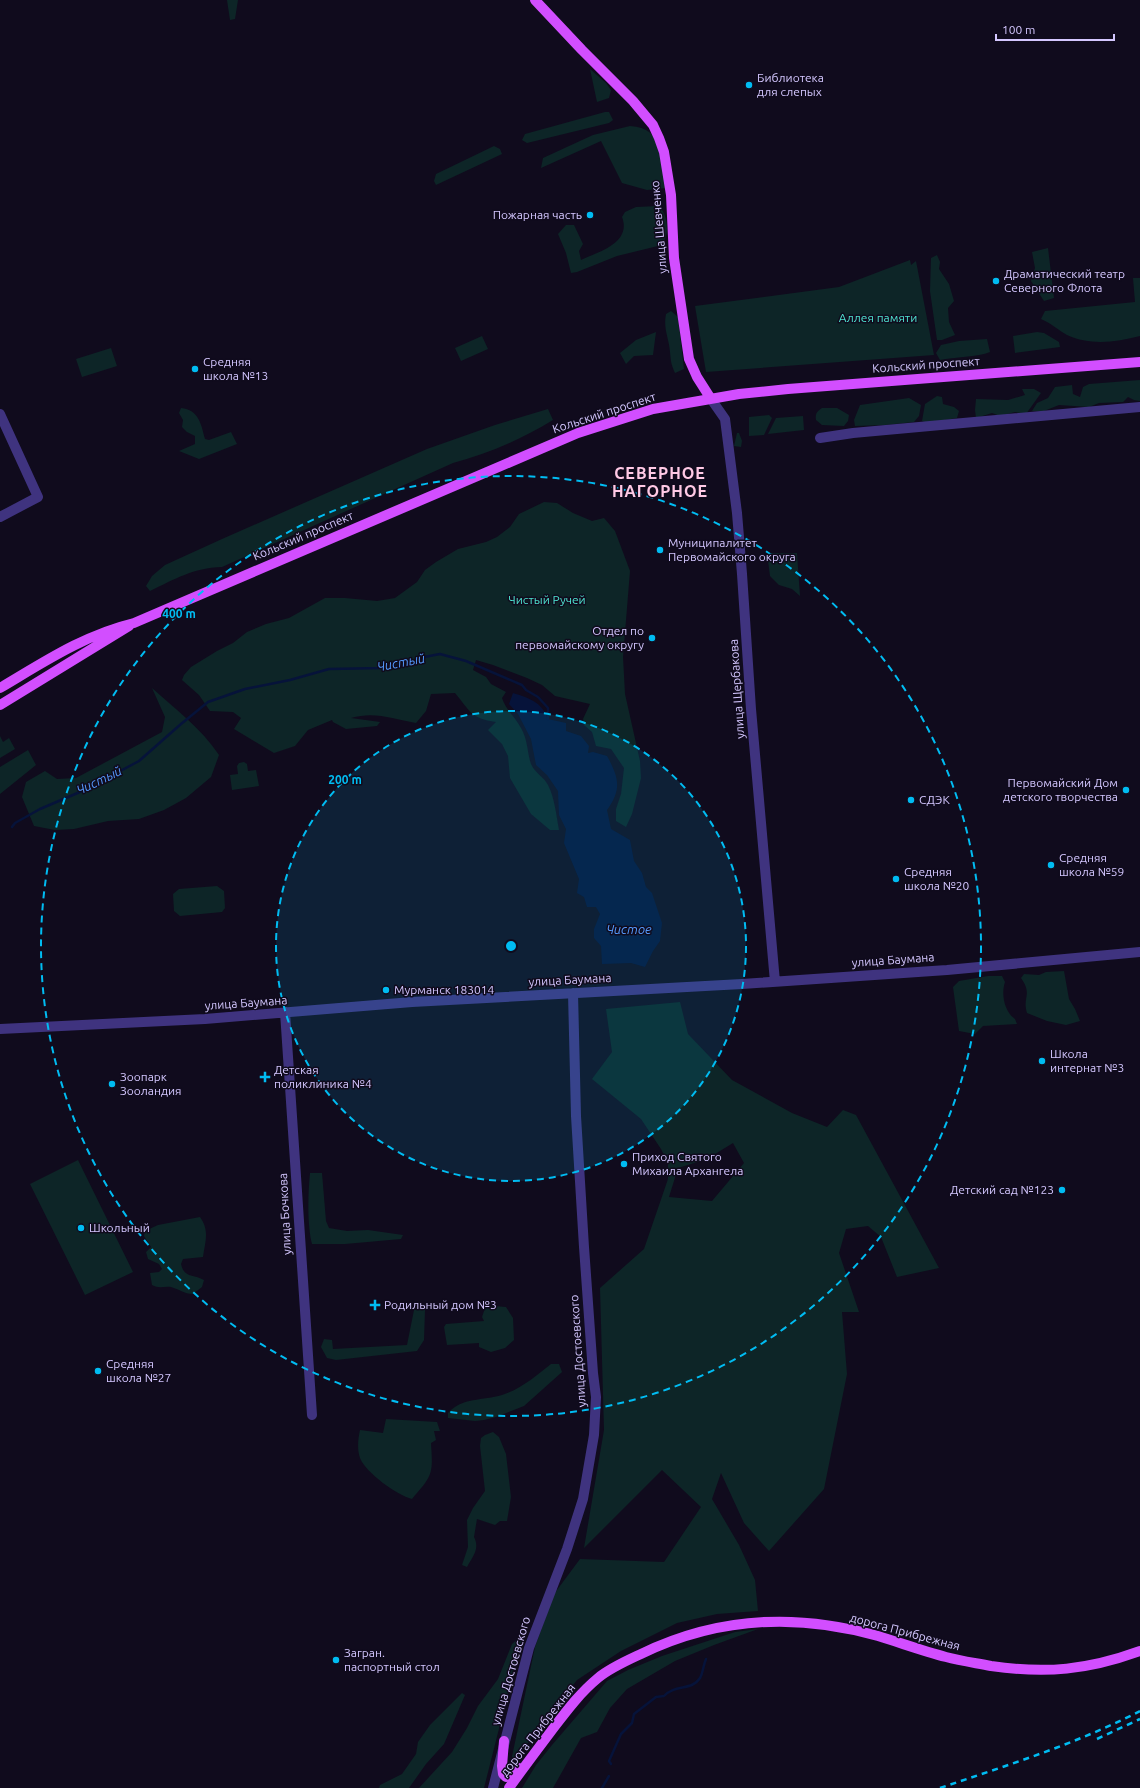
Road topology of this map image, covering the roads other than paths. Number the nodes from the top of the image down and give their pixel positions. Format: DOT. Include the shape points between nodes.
graph roads {
  1 [pos="535,0"];
  2 [pos="1140,362"];
  3 [pos="711,399"];
  4 [pos="1140,407"];
  5 [pos="0,414"];
  6 [pos="820,438"];
  7 [pos="0,517"];
  8 [pos="134,623"];
  9 [pos="73,645"];
  10 [pos="79,656"];
  11 [pos="0,688"];
  12 [pos="0,705"];
  13 [pos="1140,952"];
  14 [pos="774,982"];
  15 [pos="573,993"];
  16 [pos="285,1012"];
  17 [pos="0,1029"];
  18 [pos="312,1415"];
  19 [pos="1140,1650"];
  20 [pos="504,1741"];
  21 [pos="536,1750"];
  22 [pos="493,1788"];
  23 [pos="509,1788"];
  1 -- 3 [label="main road, улица Шевченко" via="633,101 653,125 659,138 664,152 671,195 674,258 689,359"];
  2 -- 3 [label="main road, Кольский проспект" via="881,381 739,394"];
  3 -- 8 [label="main road, Кольский проспект" via="653,409 578,433"];
  3 -- 14 [label="street, улица Щербакова" via="725,419 737,513"];
  4 -- 6 [label="street"];
  5 -- 7 [label="street" via="38,497"];
  8 -- 9 [label="main road, Кольский проспект" via="110,629"];
  8 -- 10 [label="main road, Кольский проспект"];
  9 -- 10 [label="main road" via="82,648"];
  9 -- 11 [label="main road, Кольский проспект"];
  10 -- 12 [label="main road, Кольский проспект"];
  13 -- 14 [label="street, улица Баумана" via="947,970"];
  14 -- 15 [label="street, улица Баумана"];
  15 -- 16 [label="street, улица Баумана"];
  15 -- 20 [label="street, улица Достоевского" via="576,1116 596,1396 594,1434 583,1498 567,1549 529,1648"];
  16 -- 17 [label="street, улица Баумана" via="205,1019"];
  16 -- 18 [label="street, улица Бочкова"];
  19 -- 21 [label="main road, дорога Прибрежная" via="1092,1666 1039,1671 948,1658 878,1636 842,1628 787,1622 726,1625 655,1647 599,1677 572,1704"];
  20 -- 21 [label="main road" via="502,1772 506,1777 516,1771"];
  20 -- 22 [label="street, улица Достоевского"];
  21 -- 23 [label="main road, дорога Прибрежная"];
}
